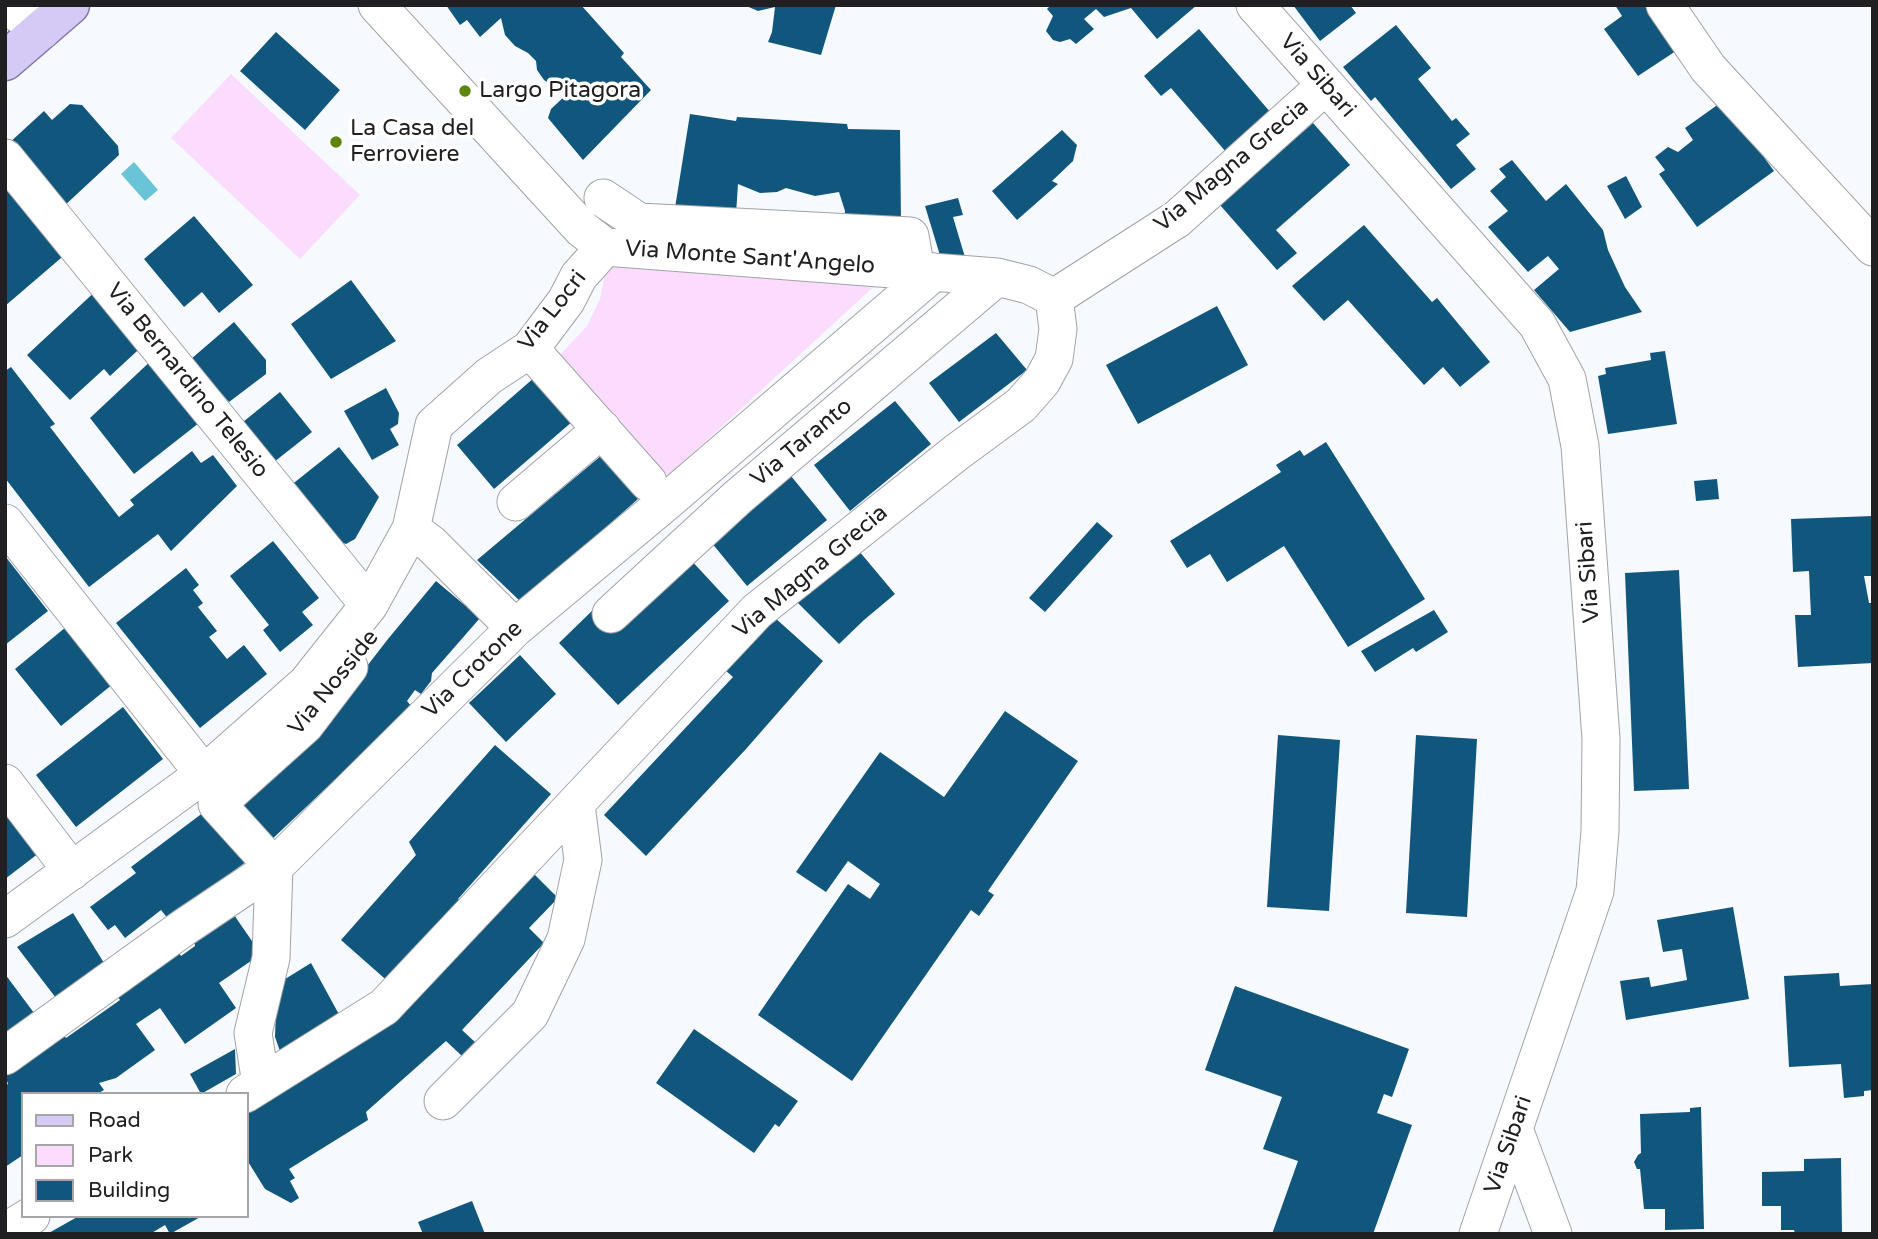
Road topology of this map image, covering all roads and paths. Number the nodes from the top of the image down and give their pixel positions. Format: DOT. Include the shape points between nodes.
graph roads {
  1 [pos="7,5"];
  2 [pos="70,5"];
  3 [pos="377,5"];
  4 [pos="1255,5"];
  5 [pos="1665,5"];
  6 [pos="41,31"];
  7 [pos="5,61"];
  8 [pos="1325,86"];
  9 [pos="5,158"];
  10 [pos="603,198"];
  11 [pos="605,247"];
  12 [pos="1873,247"];
  13 [pos="925,271"];
  14 [pos="997,277"];
  15 [pos="1054,298"];
  16 [pos="530,349"];
  17 [pos="602,429"];
  18 [pos="649,482"];
  19 [pos="516,502"];
  20 [pos="5,524"];
  21 [pos="421,536"];
  22 [pos="369,605"];
  23 [pos="611,614"];
  24 [pos="515,628"];
  25 [pos="204,774"];
  26 [pos="5,783"];
  27 [pos="576,805"];
  28 [pos="274,867"];
  29 [pos="72,871"];
  30 [pos="5,919"];
  31 [pos="5,1056"];
  32 [pos="253,1089"];
  33 [pos="443,1101"];
  34 [pos="1514,1129"];
  35 [pos="28,1218"];
  36 [pos="5,1232"];
  37 [pos="1478,1234"];
  38 [pos="1553,1234"];
  1 -- 6 [label="street"];
  2 -- 6 [label="main road"];
  3 -- 11 [label="street, Via Monte Sant'Angelo" via="582,229"];
  4 -- 8 [label="street, Via Sibari"];
  5 -- 12 [label="street" via="1709,68"];
  6 -- 7 [label="main road"];
  8 -- 15 [label="street, Via Magna Grecia" via="1177,219"];
  8 -- 34 [label="street, Via Sibari" via="1537,324 1567,379 1580,446 1601,739 1595,891"];
  9 -- 22 [label="street, Via Bernardino Telesio"];
  10 -- 13 [label="street" via="639,222 910,236"];
  11 -- 13 [label="street, Via Monte Sant'Angelo"];
  11 -- 16 [label="street, Via Locri" via="579,276"];
  13 -- 14 [label="street, Via Monte Sant'Angelo"];
  13 -- 24 [label="street, Via Crotone" via="666,502"];
  14 -- 15 [label="street, Via Monte Sant'Angelo" via="1029,285"];
  14 -- 23 [label="street, Via Taranto" via="738,497"];
  15 -- 27 [label="street, Via Magna Grecia" via="1058,329 1054,359 1021,405 757,611"];
  16 -- 17 [label="street"];
  16 -- 21 [label="street, Via Locri" via="489,376 435,425"];
  17 -- 18 [label="street"];
  17 -- 19 [label="street"];
  20 -- 25 [label="street"];
  21 -- 22 [label="street"];
  21 -- 24 [label="street"];
  21 -- 28 [label="street, Via Nosside" via="409,586 305,725 218,804"];
  22 -- 25 [label="street" via="307,683"];
  24 -- 28 [label="street, Via Crotone"];
  25 -- 29 [label="street"];
  26 -- 29 [label="street"];
  27 -- 32 [label="street, Via Magna Grecia" via="384,1007"];
  27 -- 33 [label="street" via="583,860 566,939 530,1014"];
  28 -- 31 [label="street, Via Crotone"];
  28 -- 32 [label="street" via="271,958 253,1033"];
  29 -- 30 [label="street"];
  34 -- 37 [label="street, Via Sibari"];
  34 -- 38 [label="street"];
  35 -- 36 [label="street"];
}
